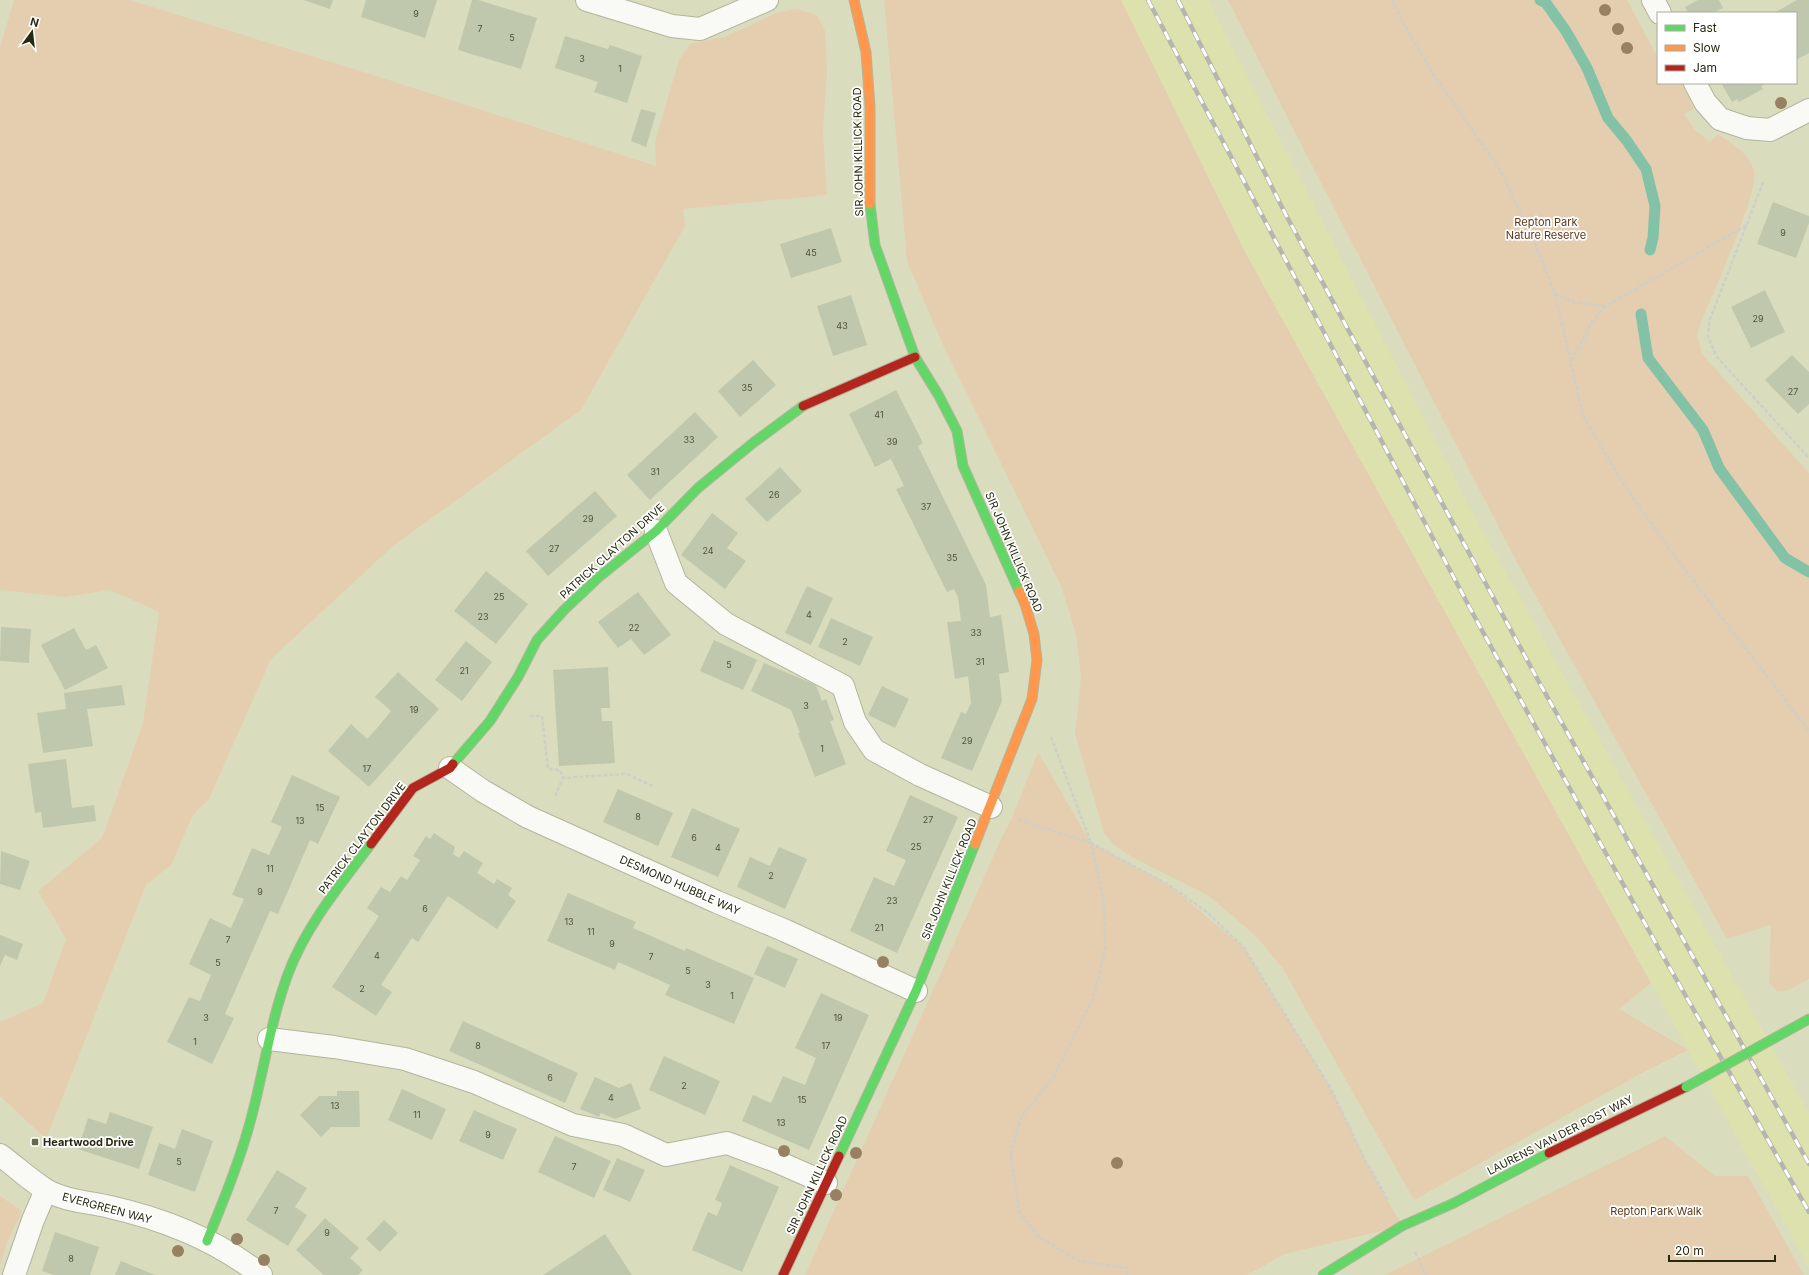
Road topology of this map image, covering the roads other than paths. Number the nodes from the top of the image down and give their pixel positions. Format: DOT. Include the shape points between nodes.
graph roads {
  1 [pos="587,0"];
  2 [pos="767,0"];
  3 [pos="854,0"];
  4 [pos="1653,0"];
  5 [pos="1659,12"];
  6 [pos="1696,84"];
  7 [pos="1809,110"];
  8 [pos="915,357"];
  9 [pos="656,531"];
  10 [pos="450,768"];
  11 [pos="991,807"];
  12 [pos="916,991"];
  13 [pos="1809,1019"];
  14 [pos="269,1039"];
  15 [pos="0,1155"];
  16 [pos="826,1183"];
  17 [pos="46,1190"];
  18 [pos="207,1241"];
  19 [pos="14,1275"];
  20 [pos="261,1275"];
  21 [pos="783,1275"];
  22 [pos="1323,1275"];
  1 -- 2 [label="street" via="672,26 700,29"];
  3 -- 8 [label="street, SIR JOHN KILLICK ROAD" via="866,52 870,107 870,212 883,269"];
  4 -- 5 [label="street"];
  6 -- 7 [label="street" via="1705,102 1720,119 1747,128 1770,130"];
  8 -- 9 [label="street, PATRICK CLAYTON DRIVE" via="806,404 752,443 698,488"];
  8 -- 11 [label="street, SIR JOHN KILLICK ROAD" via="939,396 956,431 963,466 1025,604 1034,634 1037,660 1032,699"];
  9 -- 10 [label="street, PATRICK CLAYTON DRIVE" via="599,577 537,640 518,677 490,721"];
  9 -- 11 [label="street" via="676,583 726,624 844,686 856,722 874,750 920,775"];
  10 -- 12 [label="street, DESMOND HUBBLE WAY" via="484,791 543,824"];
  10 -- 14 [label="street, PATRICK CLAYTON DRIVE" via="413,788 329,900 306,936 288,974"];
  11 -- 12 [label="street, SIR JOHN KILLICK ROAD"];
  12 -- 16 [label="street, SIR JOHN KILLICK ROAD"];
  13 -- 22 [label="street, LAURENS VAN DER POST WAY, bridge" via="1686,1087 1567,1143 1454,1203 1402,1226"];
  14 -- 16 [label="street" via="405,1059 474,1082 573,1125 623,1135 666,1155 727,1143"];
  14 -- 18 [label="street, PATRICK CLAYTON DRIVE" via="254,1107 237,1166"];
  15 -- 17 [label="street, EVERGREEN WAY"];
  16 -- 21 [label="street, SIR JOHN KILLICK ROAD"];
  17 -- 18 [label="street, EVERGREEN WAY" via="74,1200 145,1217"];
  17 -- 19 [label="street"];
  18 -- 20 [label="street, EVERGREEN WAY" via="246,1263"];
}
